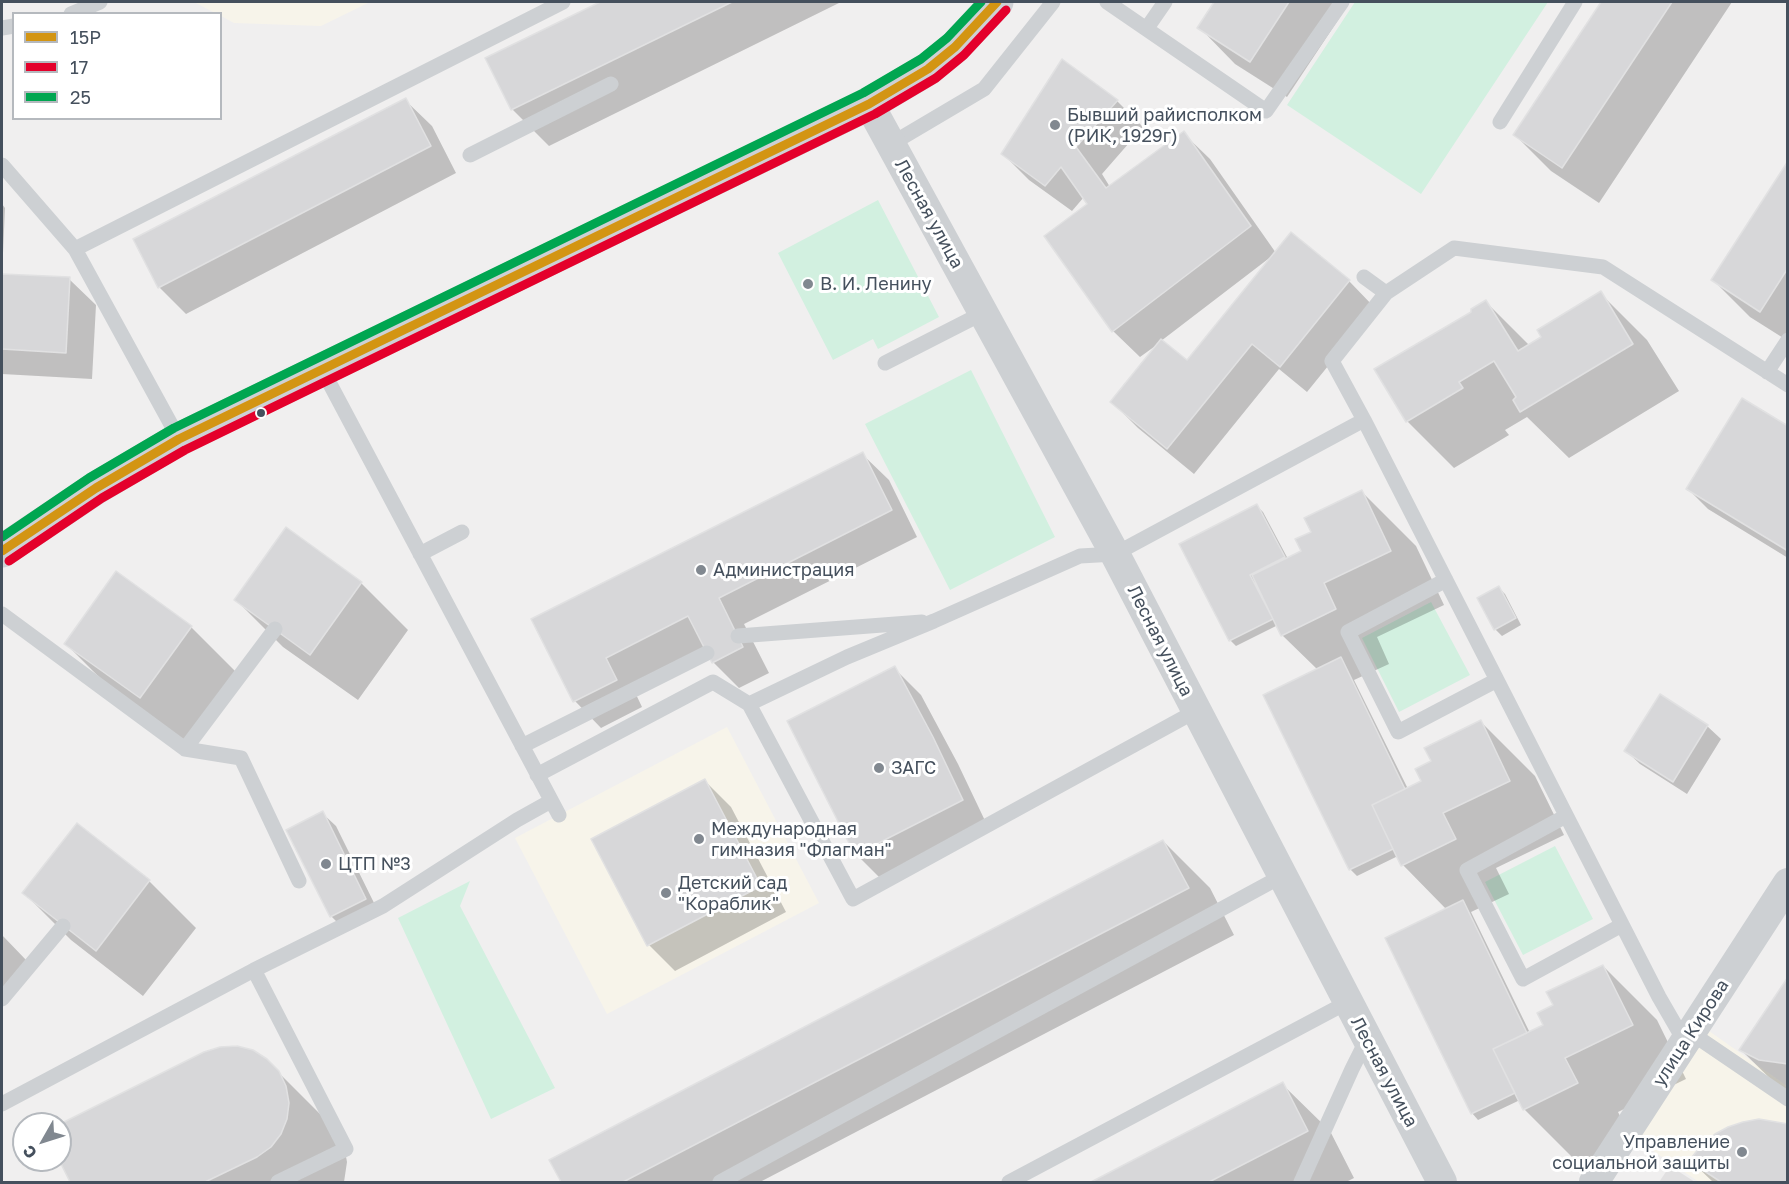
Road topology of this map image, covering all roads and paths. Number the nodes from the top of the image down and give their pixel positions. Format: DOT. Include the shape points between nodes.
graph roads {
  1 [pos="100,2"];
  2 [pos="563,2"];
  3 [pos="997,2"];
  4 [pos="1053,2"];
  5 [pos="1107,2"];
  6 [pos="1165,2"];
  7 [pos="1342,2"];
  8 [pos="1575,2"];
  9 [pos="76,12"];
  10 [pos="1147,28"];
  11 [pos="611,84"];
  12 [pos="869,104"];
  13 [pos="1500,122"];
  14 [pos="891,144"];
  15 [pos="470,155"];
  16 [pos="2,165"];
  17 [pos="75,249"];
  18 [pos="1364,277"];
  19 [pos="1386,292"];
  20 [pos="983,313"];
  21 [pos="1788,340"];
  22 [pos="885,363"];
  23 [pos="322,369"];
  24 [pos="1767,372"];
  25 [pos="1788,385"];
  26 [pos="1364,420"];
  27 [pos="179,438"];
  28 [pos="462,532"];
  29 [pos="2,551"];
  30 [pos="420,554"];
  31 [pos="1115,554"];
  32 [pos="1446,580"];
  33 [pos="2,614"];
  34 [pos="934,621"];
  35 [pos="275,629"];
  36 [pos="738,636"];
  37 [pos="707,653"];
  38 [pos="1497,680"];
  39 [pos="749,704"];
  40 [pos="1196,711"];
  41 [pos="522,746"];
  42 [pos="185,749"];
  43 [pos="537,775"];
  44 [pos="1566,816"];
  45 [pos="1282,876"];
  46 [pos="299,881"];
  47 [pos="1788,883"];
  48 [pos="1622,925"];
  49 [pos="63,926"];
  50 [pos="254,970"];
  51 [pos="2,999"];
  52 [pos="1348,1002"];
  53 [pos="1688,1037"];
  54 [pos="1367,1039"];
  55 [pos="1788,1100"];
  56 [pos="2,1104"];
  57 [pos="278,1182"];
  58 [pos="720,1182"];
  59 [pos="1009,1182"];
  60 [pos="1301,1182"];
  61 [pos="1442,1182"];
  62 [pos="1594,1182"];
  1 -- 9 [label="lane"];
  2 -- 17 [label="lane"];
  3 -- 12 [label="street" via="955,47 928,69"];
  4 -- 14 [label="lane" via="984,89"];
  5 -- 10 [label="lane"];
  6 -- 10 [label="lane"];
  7 -- 10 [label="lane" via="1266,111"];
  8 -- 13 [label="lane"];
  11 -- 15 [label="lane"];
  12 -- 14 [label="street, Лесная улица"];
  12 -- 23 [label="street"];
  14 -- 20 [label="street, Лесная улица"];
  16 -- 17 [label="lane"];
  17 -- 27 [label="lane"];
  18 -- 19 [label="lane"];
  19 -- 24 [label="lane" via="1454,248 1604,267"];
  19 -- 26 [label="lane" via="1332,361"];
  20 -- 22 [label="lane"];
  20 -- 31 [label="street, Лесная улица"];
  21 -- 24 [label="lane"];
  23 -- 27 [label="street"];
  23 -- 30 [label="lane"];
  24 -- 25 [label="lane"];
  26 -- 31 [label="lane"];
  26 -- 32 [label="lane"];
  27 -- 29 [label="street"];
  28 -- 30 [label="lane"];
  30 -- 41 [label="lane"];
  31 -- 34 [label="lane" via="1080,556"];
  31 -- 40 [label="street, Лесная улица"];
  32 -- 38 [label="lane"];
  32 -- 38 [label="lane" via="1348,632 1398,732"];
  33 -- 42 [label="lane" via="100,678"];
  34 -- 36 [label="lane"];
  34 -- 39 [label="lane"];
  35 -- 42 [label="lane"];
  37 -- 41 [label="lane"];
  38 -- 44 [label="lane"];
  39 -- 40 [label="lane" via="853,899"];
  39 -- 43 [label="lane" via="714,682"];
  40 -- 45 [label="street, Лесная улица"];
  41 -- 43 [label="lane"];
  42 -- 46 [label="lane" via="241,758"];
  43 -- 50 [label="lane" via="555,808 517,820 383,906"];
  44 -- 48 [label="lane"];
  44 -- 48 [label="lane" via="1467,870 1523,979"];
  45 -- 52 [label="street, Лесная улица"];
  45 -- 58 [label="lane"];
  47 -- 53 [label="street, улица Кирова"];
  48 -- 53 [label="lane" via="1659,997"];
  49 -- 51 [label="lane"];
  50 -- 56 [label="lane"];
  50 -- 57 [label="lane" via="346,1149"];
  52 -- 54 [label="street, Лесная улица"];
  52 -- 59 [label="lane"];
  53 -- 55 [label="lane"];
  53 -- 62 [label="street, улица Кирова"];
  54 -- 60 [label="lane"];
  54 -- 61 [label="street, Лесная улица"];
}
